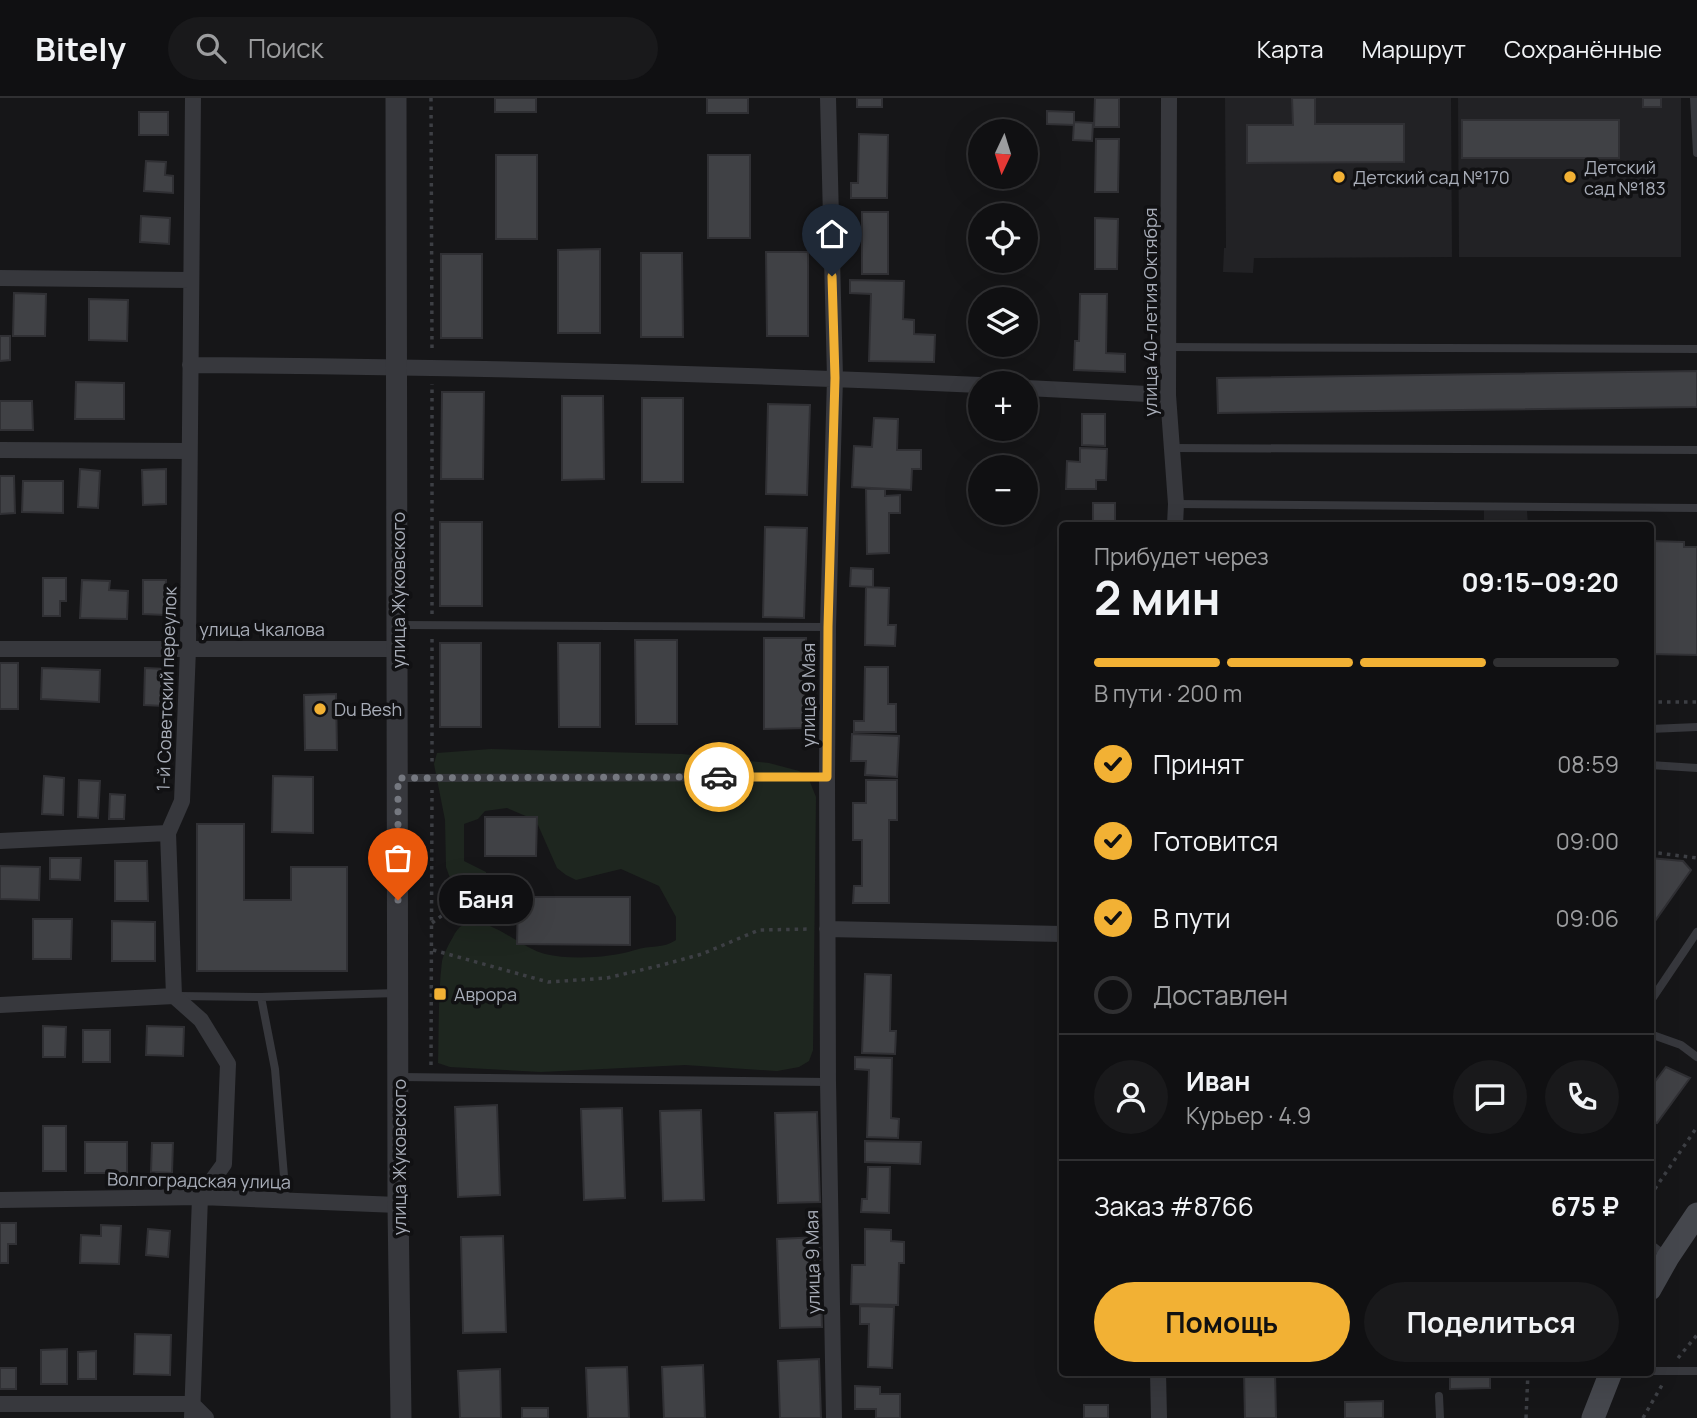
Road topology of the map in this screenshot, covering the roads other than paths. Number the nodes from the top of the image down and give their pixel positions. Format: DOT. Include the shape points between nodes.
graph roads {
  1 [pos="193,98"];
  2 [pos="396,98"];
  3 [pos="828,98"];
  4 [pos="1169,98"];
  5 [pos="1694,98"];
  6 [pos="1697,153"];
  7 [pos="0,278"];
  8 [pos="190,280"];
  9 [pos="1170,347"];
  10 [pos="1697,349"];
  11 [pos="190,365"];
  12 [pos="397,367"];
  13 [pos="835,378"];
  14 [pos="968,384"];
  15 [pos="1038,389"];
  16 [pos="1168,395"];
  17 [pos="1172,448"];
  18 [pos="0,450"];
  19 [pos="1697,450"];
  20 [pos="189,451"];
  21 [pos="1176,504"];
  22 [pos="1697,508"];
  23 [pos="1175,522"];
  24 [pos="398,625"];
  25 [pos="828,627"];
  26 [pos="0,649"];
  27 [pos="188,649"];
  28 [pos="398,649"];
  29 [pos="1697,727"];
  30 [pos="1654,729"];
  31 [pos="1654,765"];
  32 [pos="1697,768"];
  33 [pos="827,777"];
  34 [pos="398,778"];
  35 [pos="168,833"];
  36 [pos="0,841"];
  37 [pos="827,929"];
  38 [pos="1697,932"];
  39 [pos="1059,934"];
  40 [pos="398,993"];
  41 [pos="174,996"];
  42 [pos="1654,996"];
  43 [pos="261,997"];
  44 [pos="0,1005"];
  45 [pos="1654,1035"];
  46 [pos="1697,1057"];
  47 [pos="399,1077"];
  48 [pos="828,1082"];
  49 [pos="200,1197"];
  50 [pos="0,1200"];
  51 [pos="286,1200"];
  52 [pos="398,1205"];
  53 [pos="1697,1214"];
  54 [pos="1659,1250"];
  55 [pos="1654,1272"];
  56 [pos="1654,1371"];
  57 [pos="1697,1371"];
  58 [pos="1158,1376"];
  59 [pos="1609,1376"];
  60 [pos="1439,1396"];
  61 [pos="0,1404"];
  62 [pos="192,1411"];
  63 [pos="206,1418"];
  64 [pos="401,1418"];
  65 [pos="834,1418"];
  66 [pos="1159,1418"];
  67 [pos="1440,1418"];
  68 [pos="1593,1418"];
  1 -- 8 [label="street, 1-й Советский переулок"];
  2 -- 12 [label="street, улица Жуковского"];
  3 -- 13 [label="street, улица 9 Мая"];
  4 -- 9 [label="street, улица 40-летия Октября"];
  5 -- 6 [label="lane"];
  7 -- 8 [label="street"];
  8 -- 11 [label="street, 1-й Советский переулок"];
  9 -- 10 [label="lane"];
  9 -- 16 [label="street, улица 40-летия Октября"];
  11 -- 12 [label="street"];
  11 -- 20 [label="street, 1-й Советский переулок"];
  12 -- 13 [label="street"];
  12 -- 24 [label="street, улица Жуковского"];
  13 -- 14 [label="street"];
  13 -- 25 [label="street, улица 9 Мая"];
  15 -- 16 [label="street"];
  16 -- 17 [label="street, улица 40-летия Октября"];
  17 -- 19 [label="lane"];
  17 -- 21 [label="street, улица 40-летия Октября"];
  18 -- 20 [label="street"];
  20 -- 27 [label="street, 1-й Советский переулок"];
  21 -- 22 [label="lane"];
  21 -- 23 [label="street, улица 40-летия Октября"];
  24 -- 25 [label="lane"];
  24 -- 28 [label="street, улица Жуковского"];
  25 -- 33 [label="street, улица 9 Мая"];
  26 -- 27 [label="street, улица Чкалова"];
  27 -- 28 [label="street, улица Чкалова"];
  27 -- 35 [label="street, 1-й Советский переулок" via="182,801"];
  28 -- 34 [label="street, улица Жуковского"];
  29 -- 30 [label="lane"];
  31 -- 32 [label="lane"];
  33 -- 34 [label="lane"];
  33 -- 37 [label="street, улица 9 Мая"];
  34 -- 40 [label="street, улица Жуковского"];
  35 -- 36 [label="street"];
  35 -- 41 [label="street, 1-й Советский переулок"];
  37 -- 39 [label="street"];
  37 -- 48 [label="street, улица 9 Мая"];
  38 -- 42 [label="lane"];
  40 -- 43 [label="lane"];
  40 -- 47 [label="street, улица Жуковского"];
  41 -- 43 [label="lane"];
  41 -- 44 [label="street"];
  41 -- 49 [label="street" via="201,1020 228,1064 223,1164"];
  43 -- 51 [label="lane" via="275,1069"];
  45 -- 46 [label="lane" via="1681,1045"];
  47 -- 48 [label="lane"];
  47 -- 52 [label="street, улица Жуковского"];
  48 -- 65 [label="street, улица 9 Мая"];
  49 -- 50 [label="street, Волгоградская улица"];
  49 -- 51 [label="street, Волгоградская улица"];
  49 -- 62 [label="street"];
  51 -- 52 [label="street, Волгоградская улица"];
  52 -- 64 [label="street, улица Жуковского"];
  53 -- 54 [label="main road"];
  54 -- 55 [label="main road"];
  56 -- 57 [label="lane"];
  58 -- 66 [label="street"];
  59 -- 68 [label="main road"];
  60 -- 67 [label="lane"];
  61 -- 62 [label="street"];
  62 -- 63 [label="street"];
}
